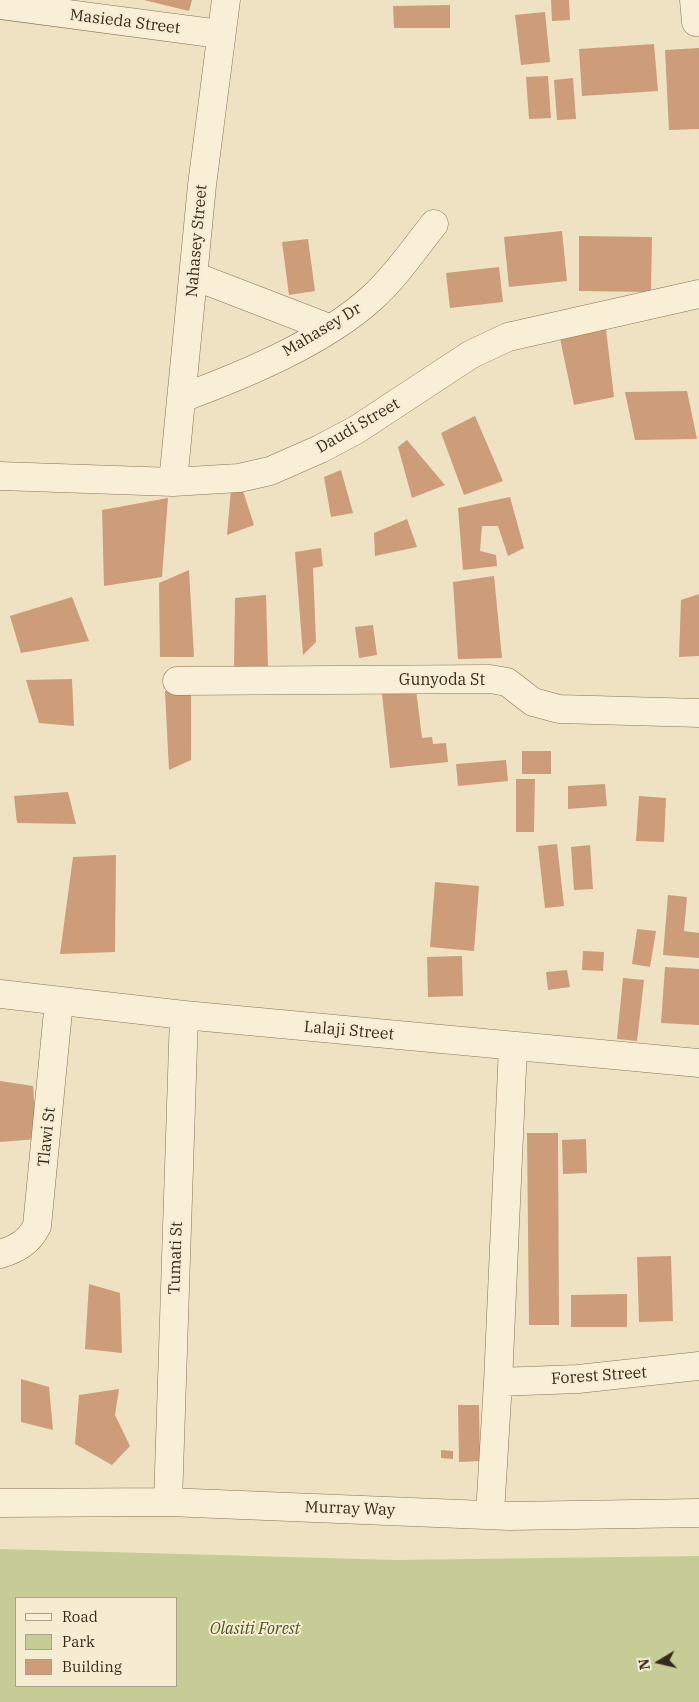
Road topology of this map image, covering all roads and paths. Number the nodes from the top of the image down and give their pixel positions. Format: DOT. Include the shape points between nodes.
graph roads {
  1 [pos="226,0"];
  2 [pos="0,4"];
  3 [pos="220,34"];
  4 [pos="434,224"];
  5 [pos="194,276"];
  6 [pos="699,294"];
  7 [pos="329,328"];
  8 [pos="182,398"];
  9 [pos="0,476"];
  10 [pos="173,482"];
  11 [pos="177,681"];
  12 [pos="699,713"];
  13 [pos="0,994"];
  14 [pos="59,1001"];
  15 [pos="184,1015"];
  16 [pos="514,1046"];
  17 [pos="699,1063"];
  18 [pos="0,1254"];
  19 [pos="699,1366"];
  20 [pos="498,1382"];
  21 [pos="168,1502"];
  22 [pos="0,1503"];
  23 [pos="699,1513"];
  24 [pos="490,1514"];
  1 -- 3 [label="street, Nahasey Street"];
  2 -- 3 [label="street, Masieda Street"];
  3 -- 5 [label="street, Nahasey Street"];
  4 -- 7 [label="street, Mahasey Dr" via="394,276 373,297"];
  5 -- 7 [label="street"];
  5 -- 8 [label="street, Nahasey Street"];
  6 -- 10 [label="street, Daudi Street" via="508,337 470,355 356,430 285,465 239,478"];
  7 -- 8 [label="street, Mahasey Dr" via="266,363"];
  8 -- 10 [label="street, Nahasey Street"];
  9 -- 10 [label="street, Daudi Street"];
  11 -- 12 [label="street, Gunyoda St" via="490,679 507,682 533,702 559,709"];
  13 -- 14 [label="street, Lalaji Street"];
  14 -- 15 [label="street, Lalaji Street"];
  14 -- 18 [label="street, Tlawi St" via="37,1226 22,1245"];
  15 -- 16 [label="street, Lalaji Street"];
  15 -- 21 [label="street, Tumati St"];
  16 -- 17 [label="street, Lalaji Street"];
  16 -- 20 [label="street"];
  19 -- 20 [label="street, Forest Street" via="578,1379"];
  20 -- 24 [label="street"];
  21 -- 22 [label="street, Murray Way"];
  21 -- 24 [label="street, Murray Way"];
  23 -- 24 [label="street, Murray Way"];
}
